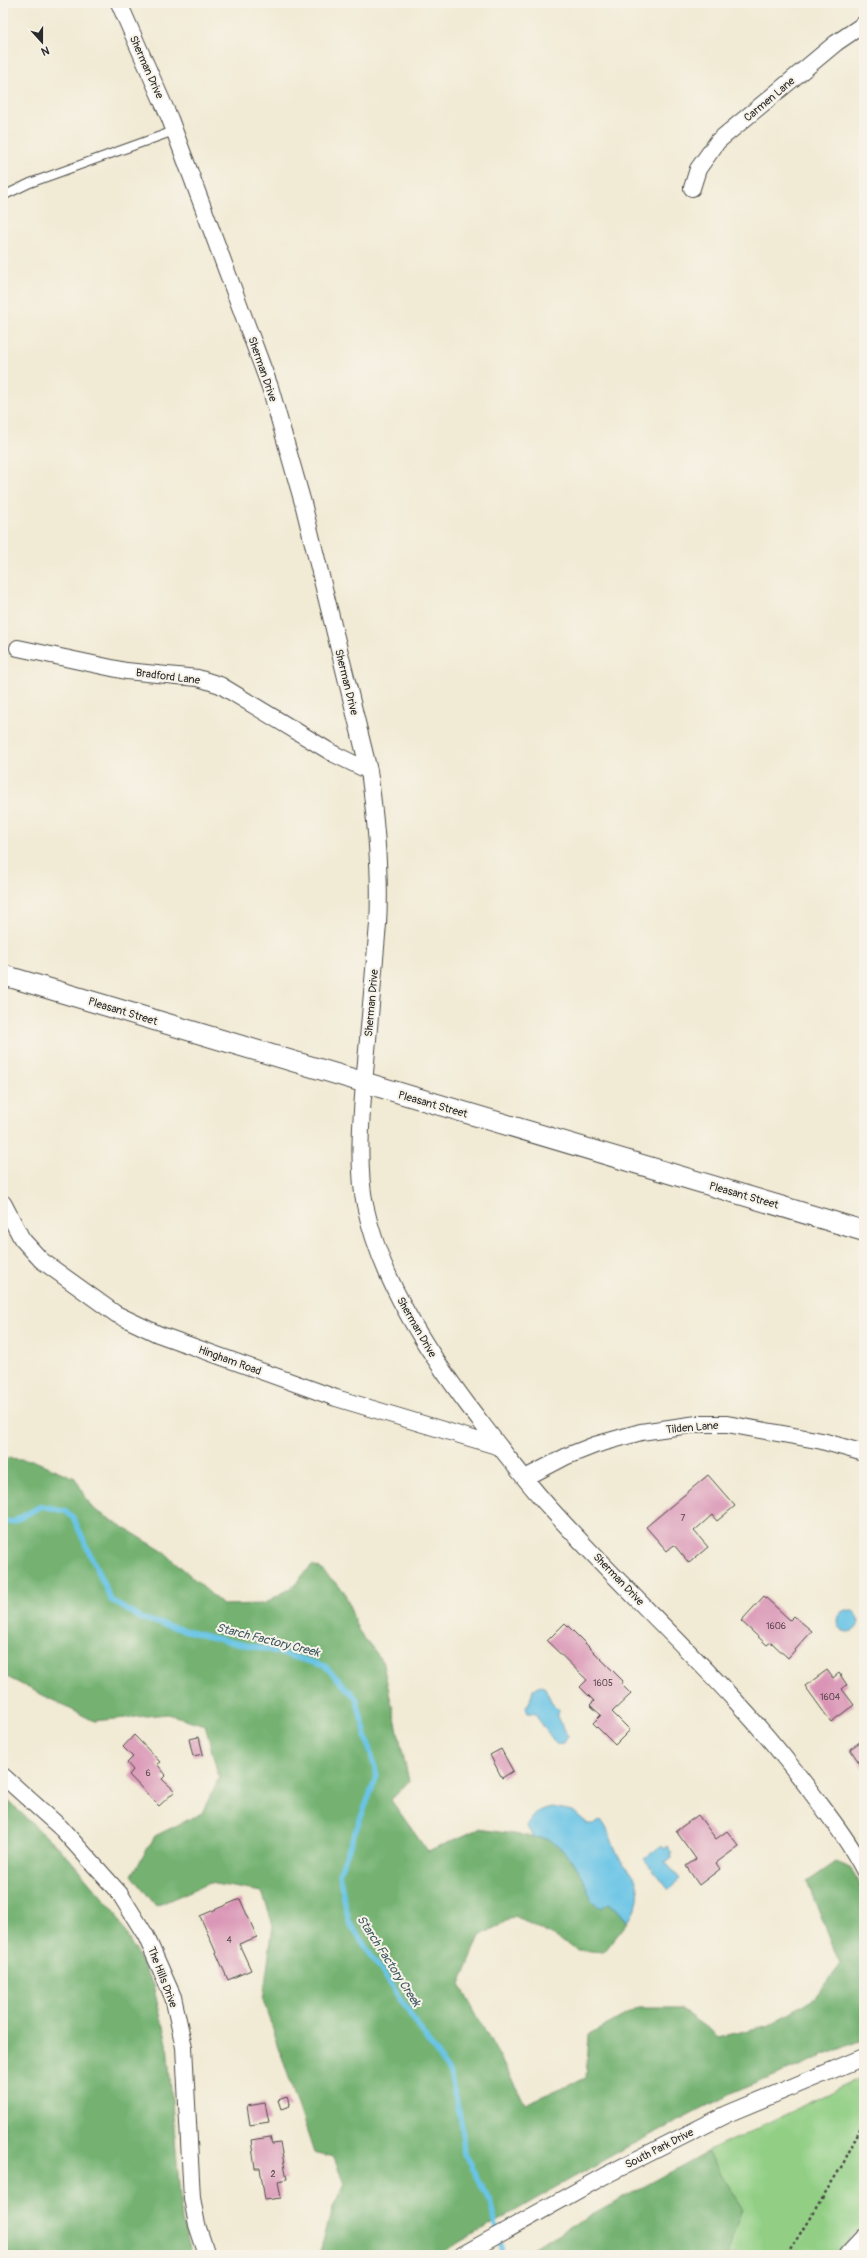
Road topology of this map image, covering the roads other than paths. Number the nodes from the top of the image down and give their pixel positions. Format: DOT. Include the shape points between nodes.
graph roads {
  1 [pos="119,3"];
  2 [pos="864,24"];
  3 [pos="174,131"];
  4 [pos="692,188"];
  5 [pos="3,196"];
  6 [pos="18,648"];
  7 [pos="369,771"];
  8 [pos="3,975"];
  9 [pos="364,1084"];
  10 [pos="3,1203"];
  11 [pos="864,1231"];
  12 [pos="500,1447"];
  13 [pos="864,1453"];
  14 [pos="525,1478"];
  15 [pos="3,1776"];
  16 [pos="864,1870"];
  17 [pos="864,2057"];
  18 [pos="864,2240"];
  19 [pos="208,2255"];
  20 [pos="462,2255"];
  21 [pos="849,2255"];
  1 -- 3 [label="street, Sherman Drive"];
  2 -- 4 [label="street, Carmen Lane" via="836,43 718,141 698,169"];
  3 -- 5 [label="lane" via="30,183"];
  3 -- 7 [label="street, Sherman Drive" via="270,387 303,503"];
  6 -- 7 [label="street, Bradford Lane" via="126,671 198,678 220,685 334,754"];
  7 -- 9 [label="street, Sherman Drive" via="376,816 378,920"];
  8 -- 9 [label="street, Pleasant Street"];
  9 -- 11 [label="street, Pleasant Street"];
  9 -- 12 [label="street, Sherman Drive" via="361,1154 365,1204 382,1258 402,1305 442,1371"];
  10 -- 12 [label="street, Hingham Road" via="22,1239 41,1260 116,1314 158,1334 336,1398"];
  12 -- 14 [label="street, Sherman Drive"];
  13 -- 14 [label="street, Tilden Lane" via="822,1440 726,1424 697,1424 641,1432 595,1446 567,1456"];
  14 -- 16 [label="street, Sherman Drive" via="550,1508 708,1671 783,1753 853,1850"];
  15 -- 19 [label="street, The Hills Drive" via="61,1828 120,1894 146,1936 170,1990 184,2046 192,2198 197,2225"];
  17 -- 20 [label="street, South Park Drive" via="727,2114 604,2176"];
  18 -- 21 [label="street"];
}
